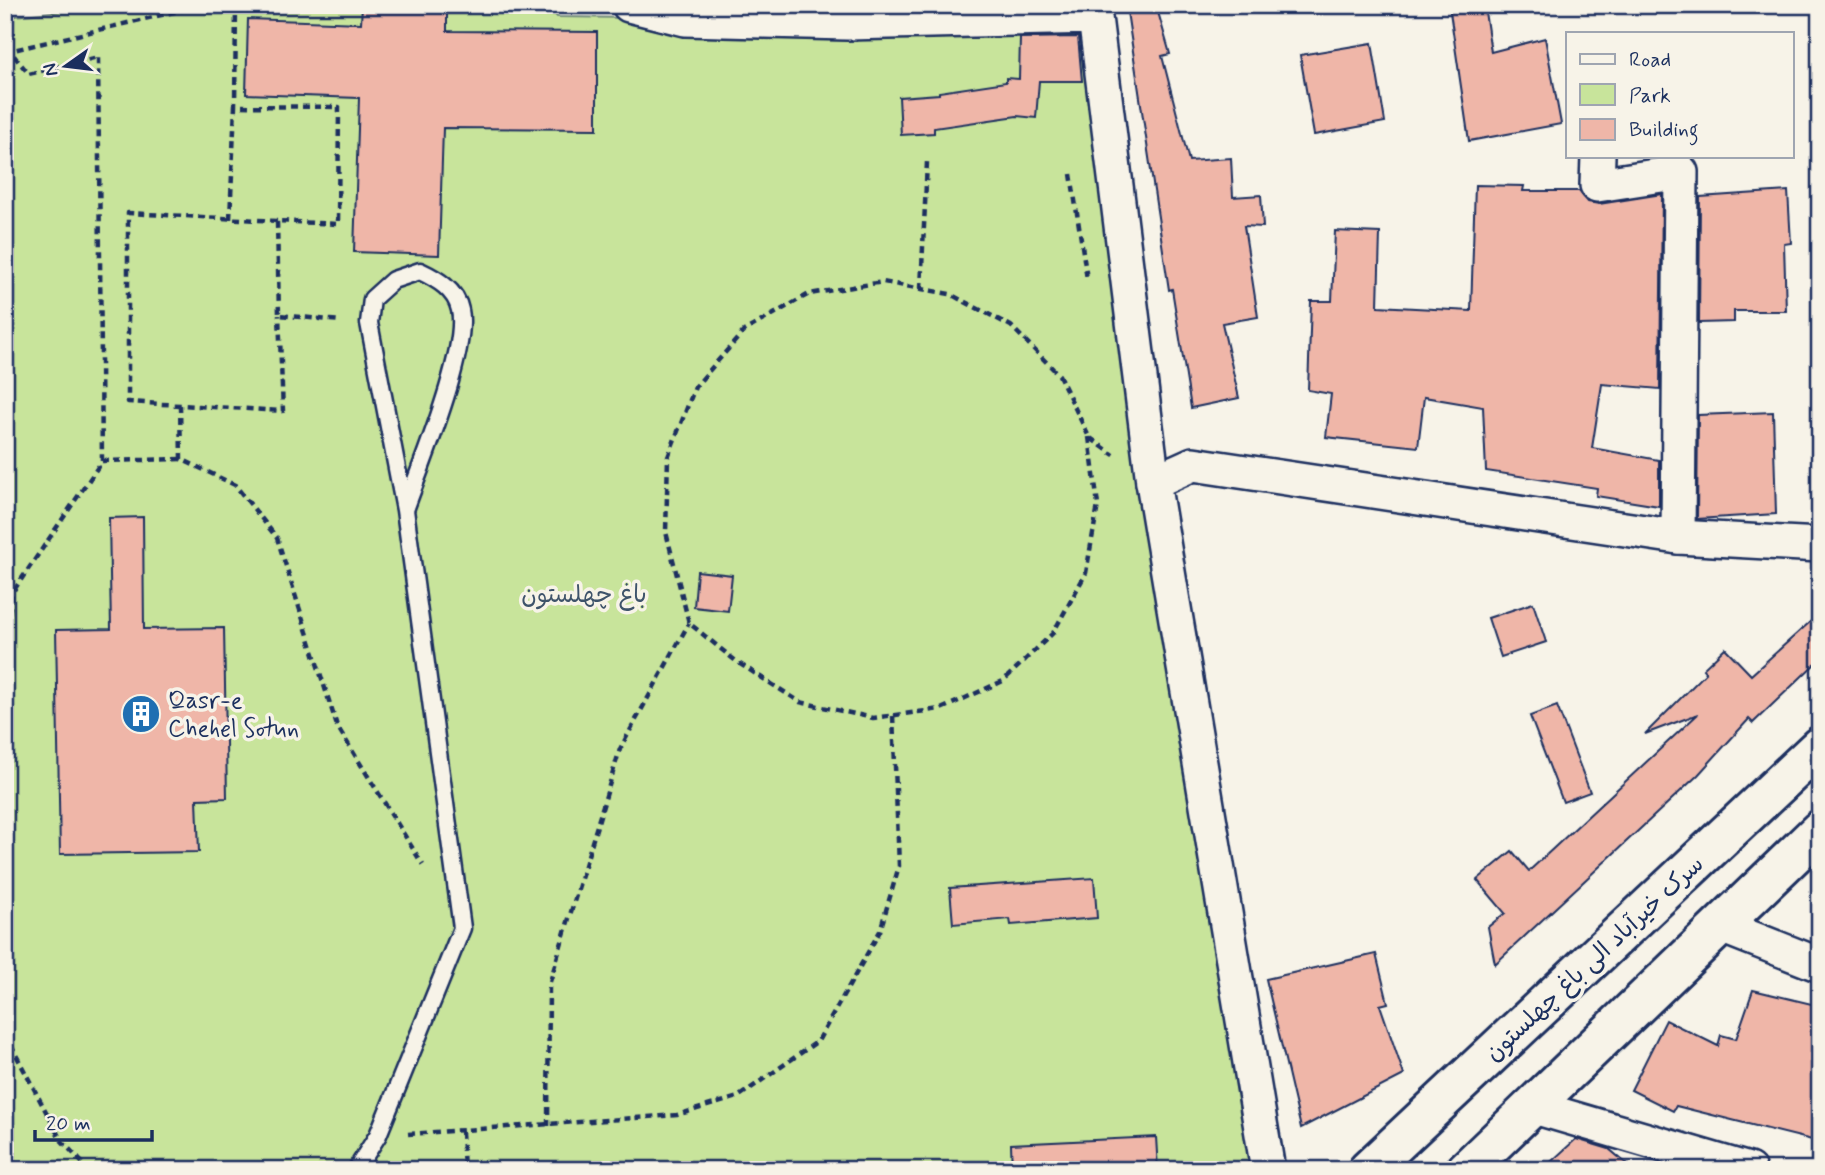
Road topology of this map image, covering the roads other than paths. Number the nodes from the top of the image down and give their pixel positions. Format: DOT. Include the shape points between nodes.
graph roads {
  1 [pos="629,5"];
  2 [pos="1598,158"];
  3 [pos="1153,482"];
  4 [pos="405,510"];
  5 [pos="1678,537"];
  6 [pos="1820,545"];
  7 [pos="1820,746"];
  8 [pos="1820,830"];
  9 [pos="1721,926"];
  10 [pos="1820,965"];
  11 [pos="1534,1107"];
  12 [pos="356,1170"];
  13 [pos="1268,1170"];
  14 [pos="1368,1170"];
  15 [pos="1466,1170"];
  16 [pos="1749,1170"];
  1 -- 3 [label="street" via="685,19 847,23 1095,17"];
  2 -- 5 [label="street" via="1597,185 1681,172"];
  3 -- 5 [label="street" via="1193,464"];
  3 -- 13 [label="street"];
  4 -- 4 [label="lane" via="461,345 460,309 443,282 420,271 393,280 372,299 369,323"];
  4 -- 12 [label="lane" via="463,928 378,1135"];
  5 -- 6 [label="street"];
  7 -- 14 [label="main road, سرک خیرآباد الی باغ چهلستون"];
  8 -- 9 [label="main road"];
  9 -- 10 [label="street"];
  9 -- 11 [label="main road"];
  11 -- 15 [label="main road"];
  11 -- 16 [label="street"];
}
